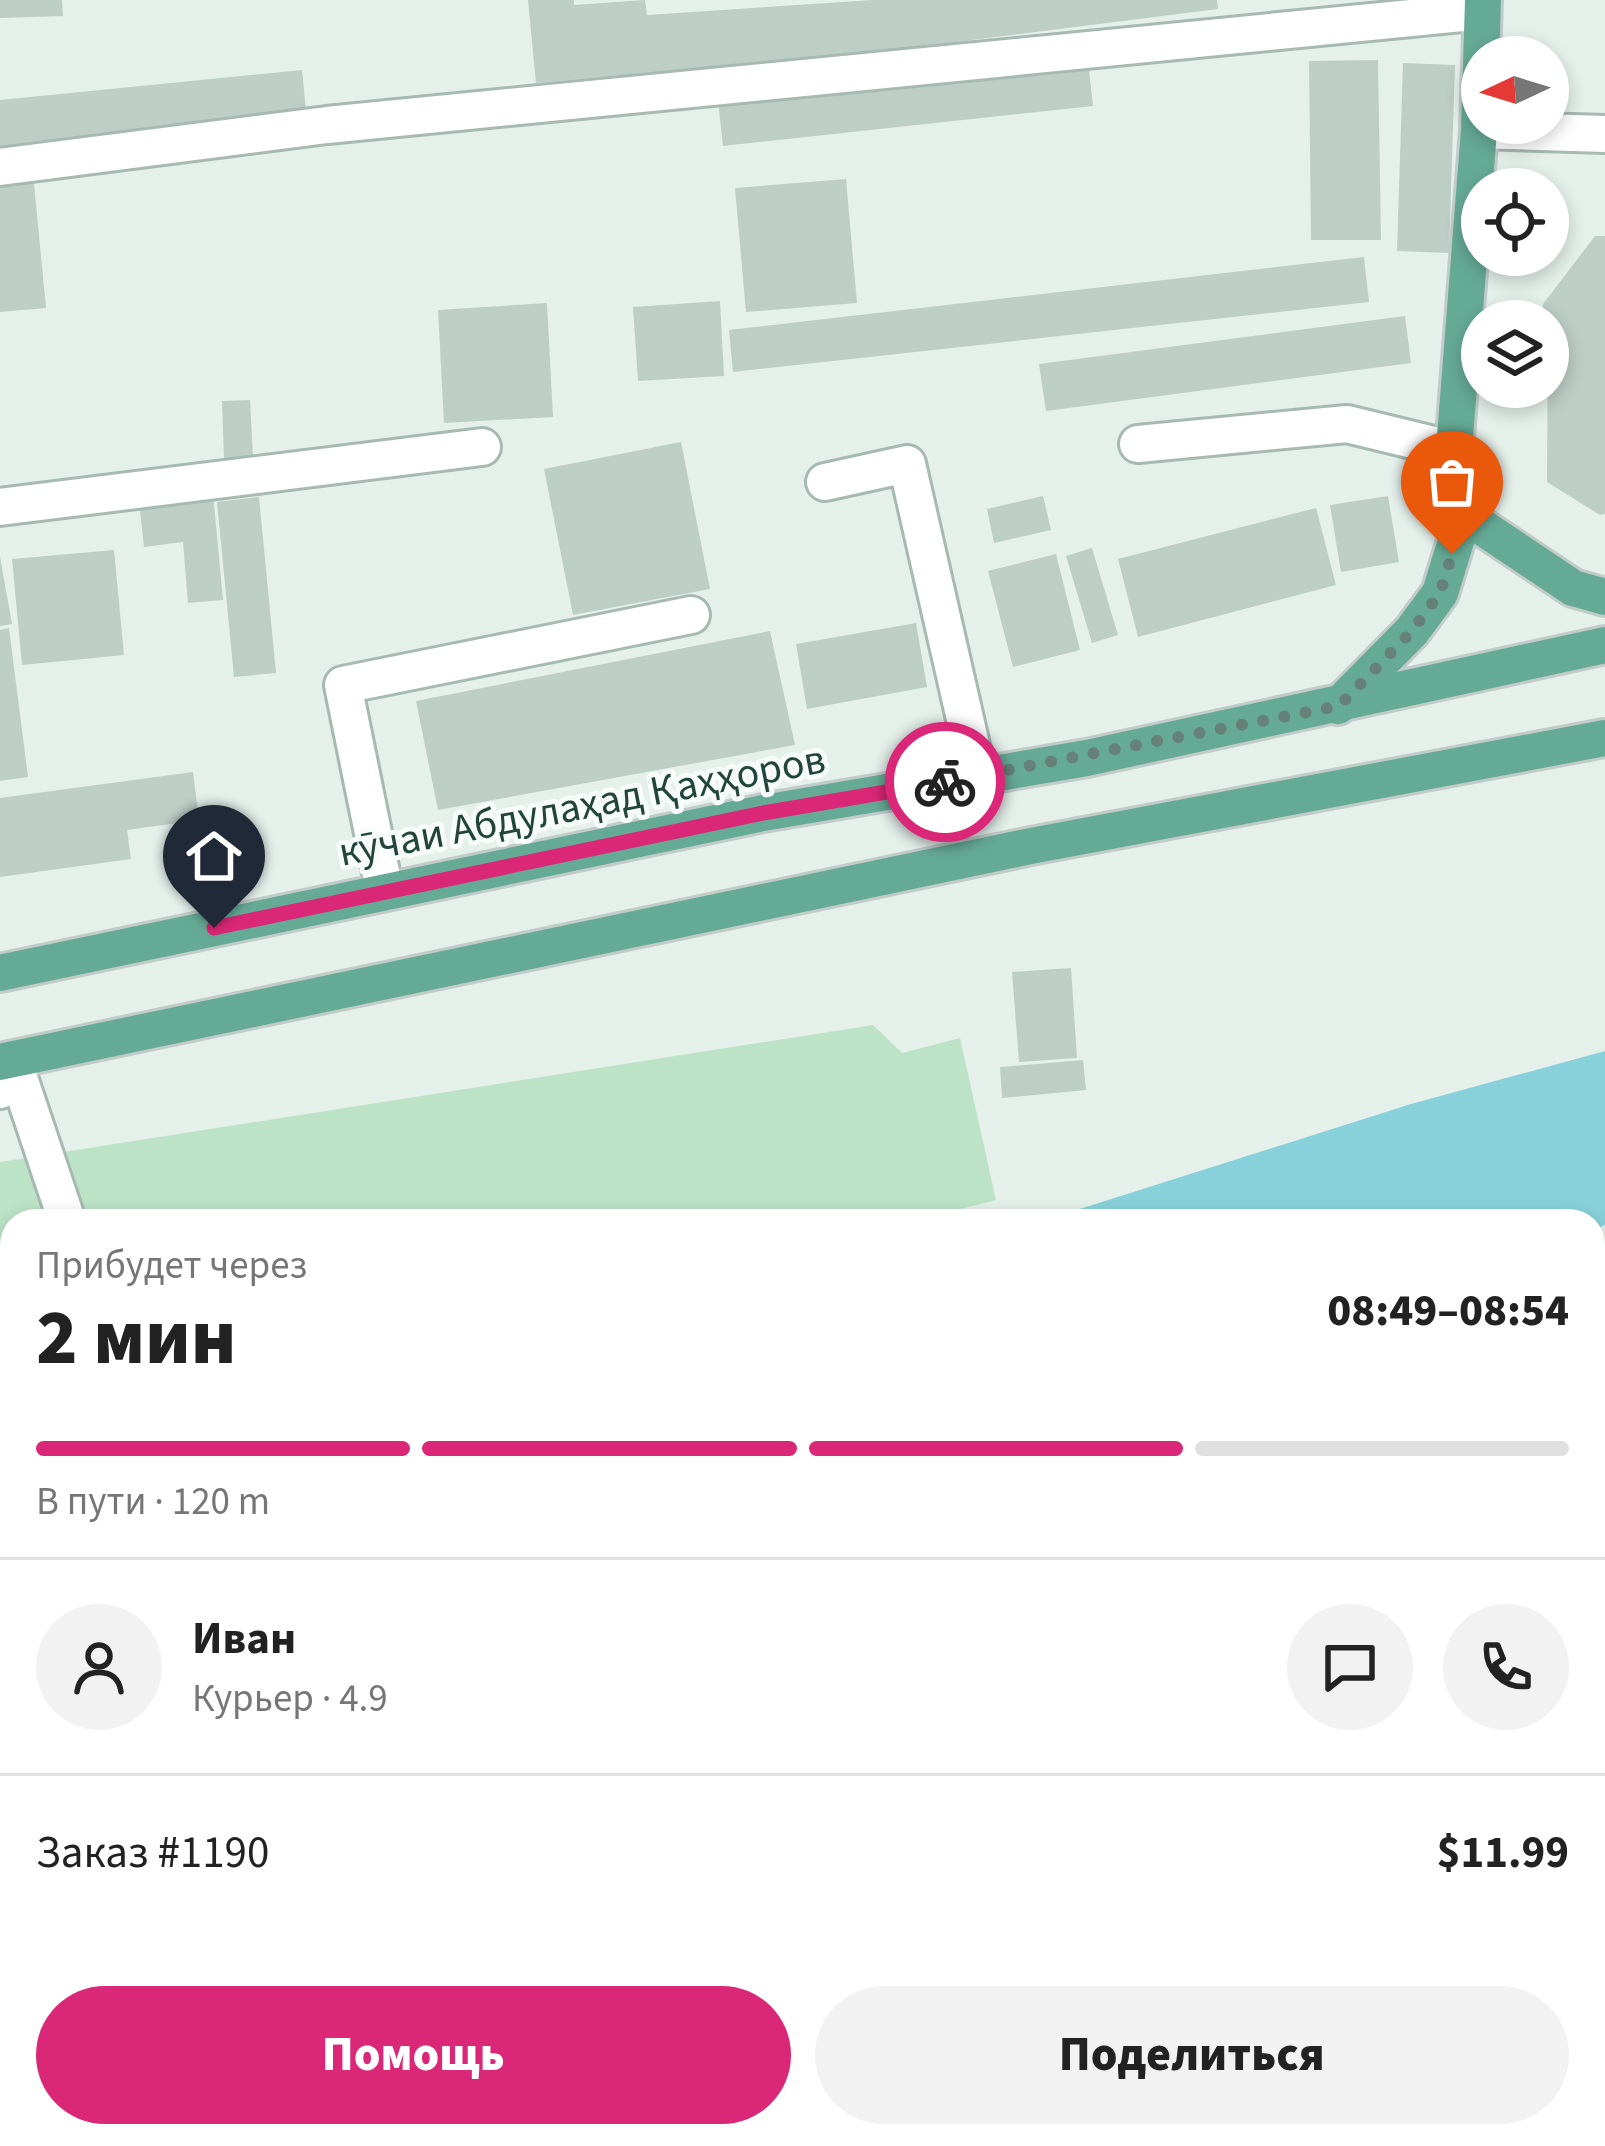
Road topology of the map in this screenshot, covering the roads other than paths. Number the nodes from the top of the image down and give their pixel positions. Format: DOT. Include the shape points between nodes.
graph roads {
  1 [pos="1482,5"];
  2 [pos="1481,36"];
  3 [pos="1569,133"];
  4 [pos="1605,134"];
  5 [pos="1478,144"];
  6 [pos="0,167"];
  7 [pos="1138,444"];
  8 [pos="482,447"];
  9 [pos="1454,450"];
  10 [pos="825,482"];
  11 [pos="0,507"];
  12 [pos="1464,514"];
  13 [pos="1605,596"];
  14 [pos="691,615"];
  15 [pos="1605,645"];
  16 [pos="1339,706"];
  17 [pos="1605,738"];
  18 [pos="979,776"];
  19 [pos="385,892"];
  20 [pos="0,973"];
  21 [pos="0,1062"];
  22 [pos="0,1090"];
  23 [pos="63,1209"];
  1 -- 2 [label="main road"];
  1 -- 6 [label="street" via="327,125"];
  3 -- 4 [label="street"];
  5 -- 9 [label="main road"];
  7 -- 9 [label="street" via="1347,424"];
  8 -- 11 [label="street"];
  9 -- 12 [label="main road"];
  10 -- 18 [label="street" via="908,464"];
  12 -- 13 [label="main road" via="1573,588"];
  12 -- 16 [label="main road" via="1440,593"];
  14 -- 19 [label="street" via="343,685"];
  15 -- 16 [label="main road, кӯчаи Абдулаҳад Қаҳҳоров"];
  16 -- 18 [label="main road, кӯчаи Абдулаҳад Қаҳҳоров"];
  17 -- 21 [label="main road" via="1031,846"];
  18 -- 19 [label="main road, кӯчаи Абдулаҳад Қаҳҳоров"];
  19 -- 20 [label="main road, кӯчаи Абдулаҳад Қаҳҳоров"];
  22 -- 23 [label="street" via="20,1078"];
}
